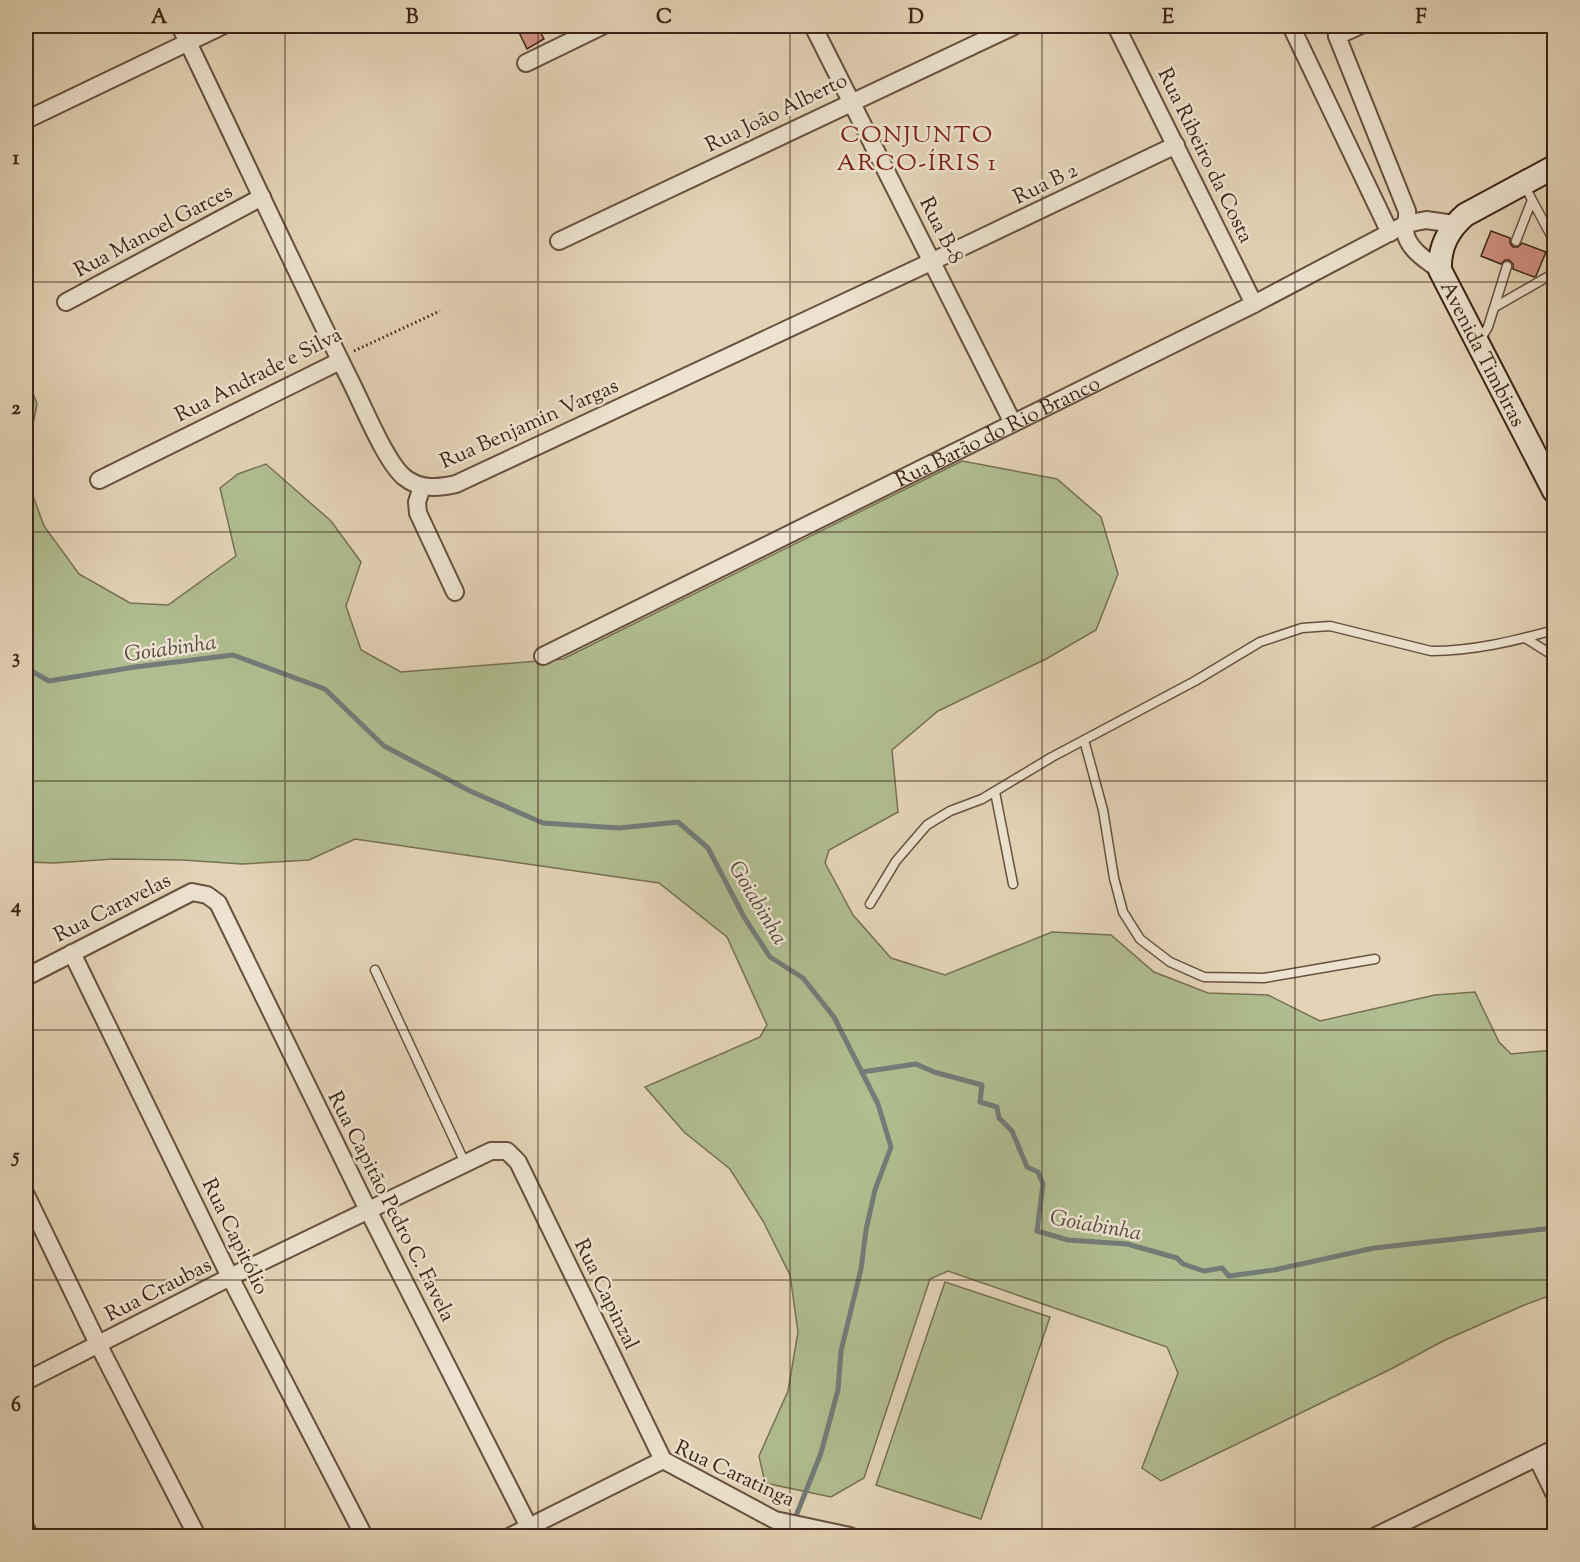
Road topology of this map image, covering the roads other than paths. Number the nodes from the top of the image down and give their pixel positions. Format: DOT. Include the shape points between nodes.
graph roads {
  1 [pos="180,26"];
  2 [pos="222,26"];
  3 [pos="602,26"];
  4 [pos="813,26"];
  5 [pos="1014,26"];
  6 [pos="1116,26"];
  7 [pos="1291,26"];
  8 [pos="1359,26"];
  9 [pos="1337,31"];
  10 [pos="188,42"];
  11 [pos="526,63"];
  12 [pos="851,101"];
  13 [pos="26,120"];
  14 [pos="1176,145"];
  15 [pos="1554,167"];
  16 [pos="1528,192"];
  17 [pos="262,197"];
  18 [pos="1406,224"];
  19 [pos="1455,224"];
  20 [pos="1390,233"];
  21 [pos="1516,240"];
  22 [pos="559,241"];
  23 [pos="1554,241"];
  24 [pos="933,261"];
  25 [pos="1507,267"];
  26 [pos="1440,270"];
  27 [pos="1554,273"];
  28 [pos="66,302"];
  29 [pos="1254,304"];
  30 [pos="1495,307"];
  31 [pos="1478,345"];
  32 [pos="340,361"];
  33 [pos="1013,423"];
  34 [pos="99,480"];
  35 [pos="422,487"];
  36 [pos="1554,491"];
  37 [pos="455,592"];
  38 [pos="1554,630"];
  39 [pos="1525,638"];
  40 [pos="543,656"];
  41 [pos="1554,656"];
  42 [pos="1084,740"];
  43 [pos="995,792"];
  44 [pos="1013,884"];
  45 [pos="218,903"];
  46 [pos="870,904"];
  47 [pos="72,953"];
  48 [pos="1376,959"];
  49 [pos="375,970"];
  50 [pos="26,977"];
  51 [pos="507,1151"];
  52 [pos="465,1163"];
  53 [pos="26,1195"];
  54 [pos="368,1210"];
  55 [pos="230,1277"];
  56 [pos="98,1344"];
  57 [pos="26,1381"];
  58 [pos="1554,1449"];
  59 [pos="1538,1458"];
  60 [pos="663,1460"];
  61 [pos="1554,1493"];
  62 [pos="529,1527"];
  63 [pos="26,1529"];
  64 [pos="1398,1532"];
  65 [pos="29,1536"];
  66 [pos="197,1536"];
  67 [pos="364,1536"];
  68 [pos="511,1536"];
  69 [pos="850,1536"];
  70 [pos="1376,1536"];
  1 -- 10 [label="street, Rua Benjamin Vargas"];
  2 -- 10 [label="street"];
  3 -- 11 [label="street"];
  4 -- 12 [label="street, Rua B-8"];
  5 -- 12 [label="street, Rua João Alberto"];
  6 -- 14 [label="street, Rua Ribeiro da Costa"];
  7 -- 20 [label="street"];
  8 -- 9 [label="street"];
  9 -- 18 [label="street" via="1407,211"];
  10 -- 13 [label="street"];
  10 -- 17 [label="street, Rua Benjamin Vargas"];
  12 -- 22 [label="street, Rua João Alberto"];
  12 -- 24 [label="street, Rua B-8"];
  14 -- 24 [label="street, Rua B 2"];
  14 -- 29 [label="street, Rua Ribeiro da Costa"];
  15 -- 16 [label="street"];
  16 -- 19 [label="street" via="1465,215"];
  16 -- 21 [label="lane"];
  16 -- 23 [label="lane"];
  17 -- 28 [label="street, Rua Manoel Garces"];
  17 -- 32 [label="street, Rua Benjamin Vargas"];
  18 -- 19 [label="street, Rua Barão do Rio Branco" via="1426,220"];
  18 -- 20 [label="street, Rua Barão do Rio Branco"];
  18 -- 26 [label="street" via="1405,231 1417,253"];
  19 -- 26 [label="street, Avenida Timbiras" via="1443,245"];
  20 -- 29 [label="street, Rua Barão do Rio Branco"];
  24 -- 33 [label="street, Rua B-8"];
  24 -- 35 [label="street, Rua Benjamin Vargas" via="456,484"];
  25 -- 30 [label="lane"];
  26 -- 31 [label="street, Avenida Timbiras"];
  27 -- 30 [label="lane"];
  29 -- 33 [label="street, Rua Barão do Rio Branco"];
  30 -- 31 [label="lane"];
  31 -- 36 [label="street, Avenida Timbiras"];
  32 -- 34 [label="street, Rua Andrade e Silva"];
  32 -- 35 [label="street, Rua Benjamin Vargas" via="391,461 405,478"];
  33 -- 40 [label="street, Rua Barão do Rio Branco"];
  35 -- 37 [label="street" via="418,513"];
  38 -- 39 [label="lane"];
  39 -- 41 [label="lane"];
  39 -- 42 [label="lane" via="1431,651 1330,626 1302,628 1260,642"];
  42 -- 43 [label="lane"];
  42 -- 48 [label="lane" via="1103,810 1123,912 1140,939 1170,963 1204,977 1264,978"];
  43 -- 44 [label="lane"];
  43 -- 46 [label="lane" via="927,825 896,861"];
  45 -- 47 [label="street, Rua Caravelas" via="192,891"];
  45 -- 54 [label="street, Rua Capitão Pedro C. Favela"];
  47 -- 50 [label="street, Rua Caravelas"];
  47 -- 55 [label="street, Rua Capitólio"];
  49 -- 52 [label="lane"];
  51 -- 52 [label="street, Rua Craubas" via="491,1151"];
  51 -- 60 [label="street, Rua Capinzal" via="518,1162"];
  52 -- 54 [label="street, Rua Craubas"];
  53 -- 56 [label="street"];
  54 -- 55 [label="street, Rua Craubas"];
  54 -- 62 [label="street, Rua Capitão Pedro C. Favela"];
  55 -- 56 [label="street, Rua Craubas"];
  55 -- 67 [label="street, Rua Capitólio"];
  56 -- 57 [label="street, Rua Craubas"];
  56 -- 66 [label="street"];
  58 -- 59 [label="street"];
  59 -- 61 [label="street"];
  59 -- 64 [label="street"];
  60 -- 62 [label="street, Rua Caratinga"];
  60 -- 69 [label="street, Rua Caratinga" via="775,1520"];
  62 -- 68 [label="street, Rua Caratinga"];
  63 -- 65 [label="street"];
  64 -- 70 [label="street"];
}
